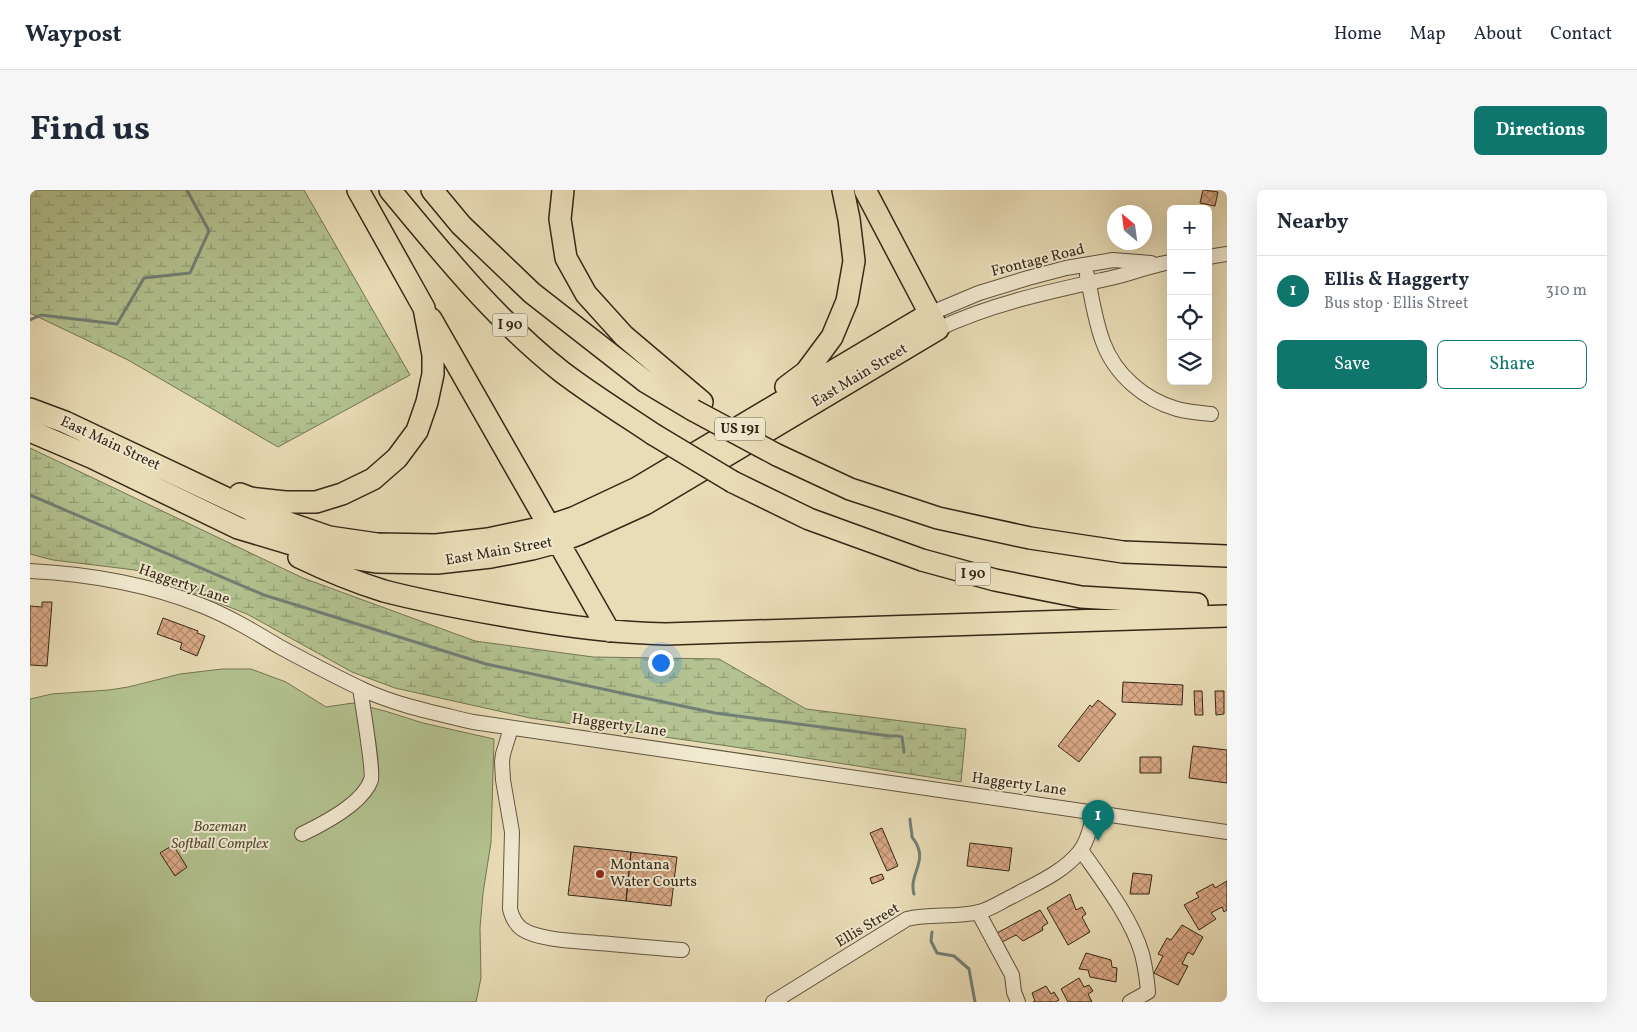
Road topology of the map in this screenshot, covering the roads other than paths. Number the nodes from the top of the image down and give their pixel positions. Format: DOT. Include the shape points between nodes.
graph roads {
  1 [pos="358,190"];
  2 [pos="390,190"];
  3 [pos="432,190"];
  4 [pos="563,190"];
  5 [pos="843,190"];
  6 [pos="848,190"];
  7 [pos="864,190"];
  8 [pos="1227,254"];
  9 [pos="1212,256"];
  10 [pos="1165,263"];
  11 [pos="1085,265"];
  12 [pos="1089,282"];
  13 [pos="424,308"];
  14 [pos="927,325"];
  15 [pos="698,406"];
  16 [pos="30,410"];
  17 [pos="1212,414"];
  18 [pos="30,431"];
  19 [pos="100,439"];
  20 [pos="711,444"];
  21 [pos="238,528"];
  22 [pos="554,534"];
  23 [pos="1227,556"];
  24 [pos="30,571"];
  25 [pos="1227,604"];
  26 [pos="1227,616"];
  27 [pos="609,631"];
  28 [pos="360,688"];
  29 [pos="511,728"];
  30 [pos="1094,812"];
  31 [pos="1227,832"];
  32 [pos="302,834"];
  33 [pos="1081,850"];
  34 [pos="978,912"];
  35 [pos="682,950"];
  36 [pos="773,1002"];
  37 [pos="1018,1002"];
  38 [pos="1130,1002"];
  1 -- 13 [label="highway"];
  2 -- 25 [label="highway, I 90, bridge" via="498,314 562,372 653,434 733,482 809,519 922,560 995,580 1081,597 1187,605"];
  3 -- 15 [label="highway, I 90" via="461,225 532,293 646,382"];
  4 -- 15 [label="highway" via="560,218 566,258 586,294 624,336"];
  5 -- 20 [label="highway" via="854,261 847,301 832,337 806,372"];
  6 -- 14 [label="highway"];
  7 -- 14 [label="highway"];
  8 -- 9 [label="street"];
  10 -- 11 [label="street, Frontage Road" via="1113,260"];
  10 -- 12 [label="street, Frontage Road"];
  11 -- 12 [label="street"];
  11 -- 14 [label="street, Frontage Road" via="1028,278 953,303"];
  12 -- 14 [label="street, Frontage Road"];
  12 -- 17 [label="street" via="1103,343 1125,378 1161,403 1179,410"];
  13 -- 19 [label="highway" via="433,355 433,374 417,431 396,458 358,488 316,502 250,498"];
  13 -- 22 [label="highway"];
  14 -- 20 [label="highway, East Main Street"];
  14 -- 22 [label="highway, East Main Street" via="645,504 579,534"];
  15 -- 23 [label="highway, US 191, bridge" via="777,455 850,489 938,518 1030,538 1124,552"];
  16 -- 19 [label="highway, East Main Street"];
  18 -- 21 [label="highway, East Main Street" via="91,456"];
  19 -- 22 [label="highway, East Main Street" via="251,510 329,537 377,544 436,545"];
  20 -- 22 [label="highway, East Main Street" via="637,488 573,518"];
  21 -- 22 [label="highway, East Main Street" via="325,554 376,562 437,563 491,557 532,549"];
  21 -- 27 [label="highway" via="321,568 383,590 469,610"];
  22 -- 27 [label="highway"];
  24 -- 28 [label="street, Haggerty Lane" via="135,584 204,606"];
  26 -- 27 [label="highway" via="666,634"];
  28 -- 29 [label="street, Haggerty Lane" via="429,712"];
  28 -- 32 [label="street" via="372,778 364,793"];
  29 -- 30 [label="street, Haggerty Lane"];
  29 -- 35 [label="street" via="502,762 512,832 510,909 516,924 530,933 553,939"];
  30 -- 31 [label="street, Haggerty Lane"];
  30 -- 33 [label="street, Ellis Street"];
  33 -- 34 [label="street, Ellis Street" via="1055,872"];
  33 -- 38 [label="street" via="1117,904 1142,952 1148,992"];
  34 -- 36 [label="street, Ellis Street" via="907,920"];
  34 -- 37 [label="street" via="1012,975"];
}
